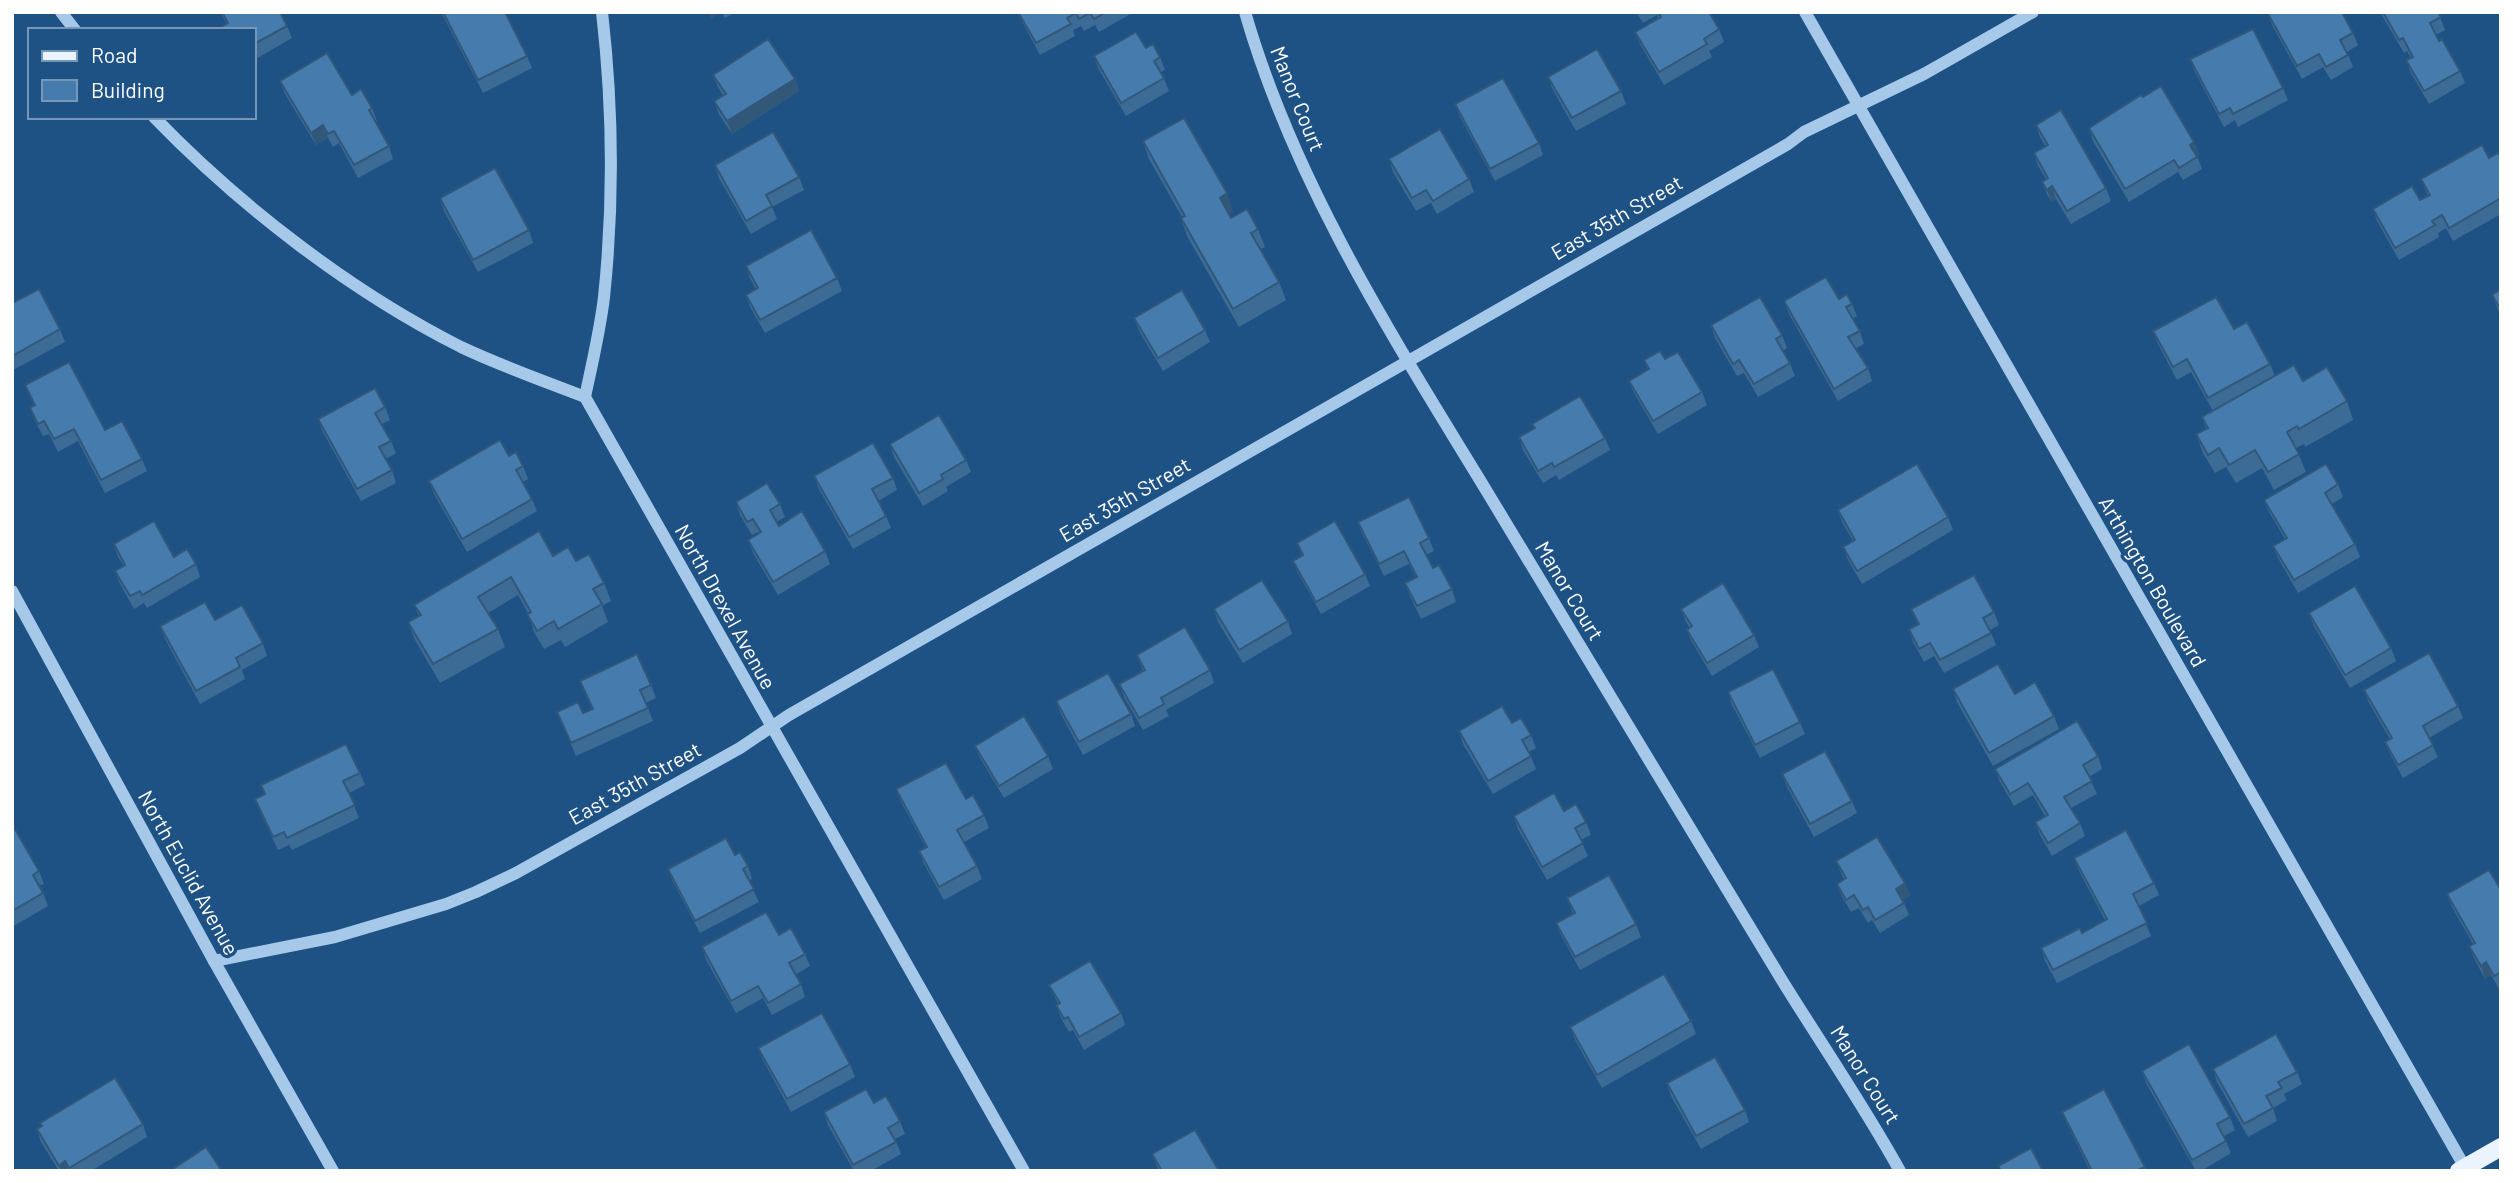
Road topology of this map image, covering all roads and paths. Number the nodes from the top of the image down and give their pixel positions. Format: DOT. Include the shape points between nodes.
graph roads {
  1 [pos="61,12"];
  2 [pos="602,12"];
  3 [pos="1245,12"];
  4 [pos="1805,12"];
  5 [pos="2033,12"];
  6 [pos="73,28"];
  7 [pos="1858,106"];
  8 [pos="156,119"];
  9 [pos="1407,360"];
  10 [pos="585,397"];
  11 [pos="12,591"];
  12 [pos="771,728"];
  13 [pos="214,961"];
  14 [pos="2501,1147"];
  15 [pos="2463,1170"];
  16 [pos="333,1171"];
  17 [pos="1024,1171"];
  18 [pos="1900,1171"];
  1 -- 6 [label="street"];
  2 -- 10 [label="street" via="611,109 610,219 602,313"];
  3 -- 9 [label="street, Manor Court" via="1259,60 1302,163"];
  4 -- 7 [label="street, Arthington Boulevard"];
  5 -- 7 [label="street, East 35th Street"];
  7 -- 9 [label="street, East 35th Street" via="1812,127"];
  7 -- 15 [label="street, Arthington Boulevard"];
  8 -- 10 [label="street" via="254,209 364,289 459,346"];
  9 -- 12 [label="street, East 35th Street"];
  9 -- 18 [label="street, Manor Court"];
  10 -- 12 [label="street, North Drexel Avenue"];
  11 -- 13 [label="street, North Euclid Avenue"];
  12 -- 13 [label="street, East 35th Street" via="516,873 446,904 335,937"];
  12 -- 17 [label="street, North Drexel Avenue"];
  13 -- 16 [label="street, North Euclid Avenue"];
  14 -- 15 [label="main road"];
}
